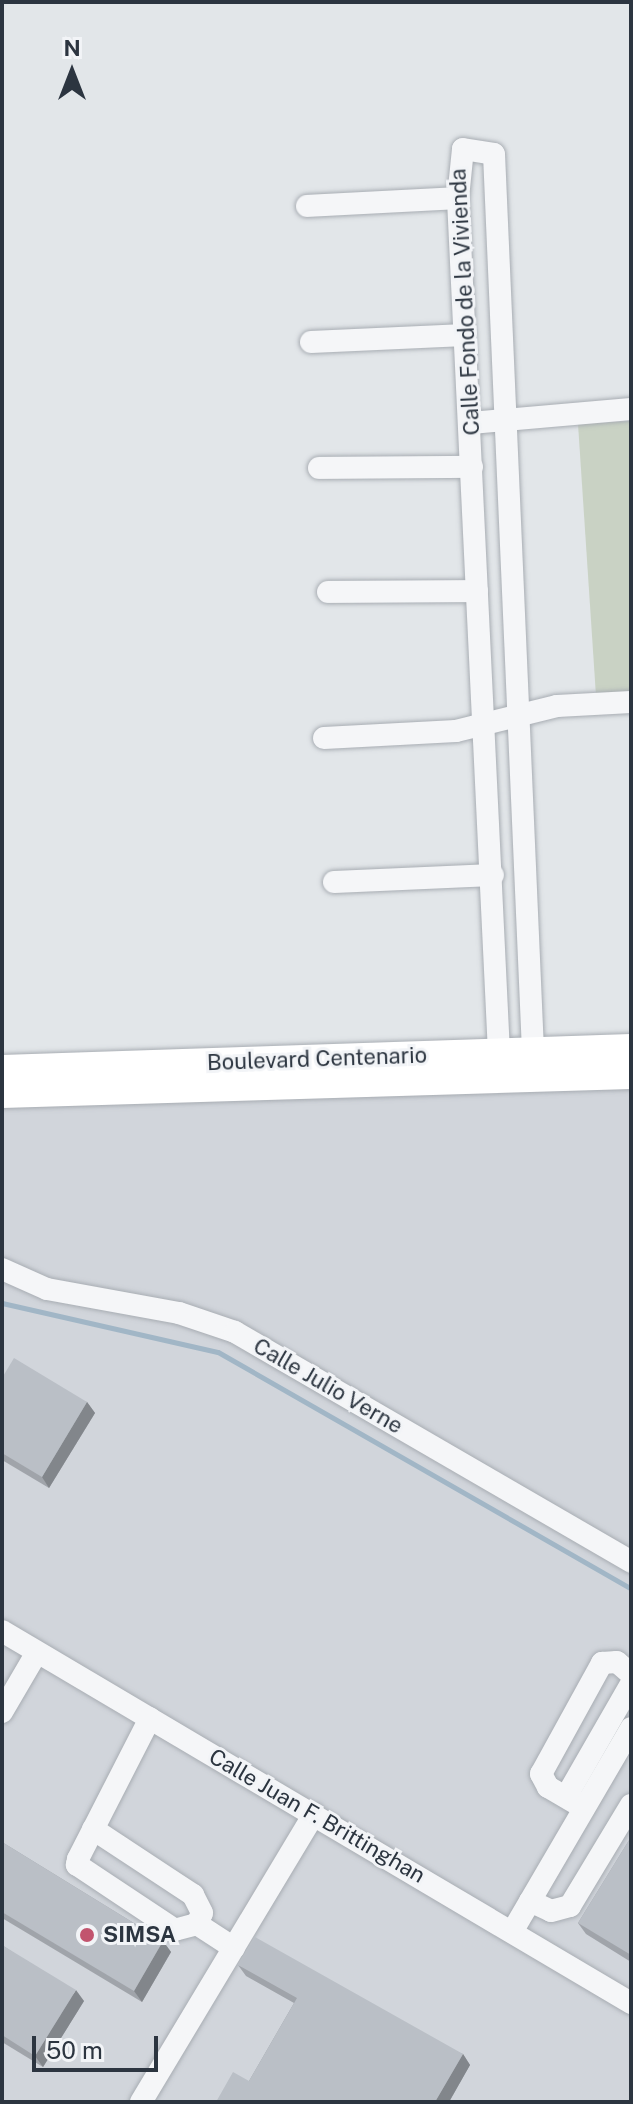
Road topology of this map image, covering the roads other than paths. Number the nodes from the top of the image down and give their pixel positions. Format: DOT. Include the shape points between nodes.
graph roads {
  1 [pos="458,198"];
  2 [pos="307,206"];
  3 [pos="465,335"];
  4 [pos="311,342"];
  5 [pos="631,409"];
  6 [pos="509,415"];
  7 [pos="470,423"];
  8 [pos="472,467"];
  9 [pos="319,468"];
  10 [pos="477,591"];
  11 [pos="328,592"];
  12 [pos="631,702"];
  13 [pos="520,715"];
  14 [pos="485,724"];
  15 [pos="324,738"];
  16 [pos="493,875"];
  17 [pos="334,882"];
  18 [pos="631,1048"];
  19 [pos="533,1052"];
  20 [pos="499,1053"];
  21 [pos="2,1069"];
  22 [pos="325,1072"];
  23 [pos="631,1075"];
  24 [pos="406,1083"];
  25 [pos="2,1094"];
  26 [pos="2,1269"];
  27 [pos="631,1562"];
  28 [pos="2,1631"];
  29 [pos="37,1652"];
  30 [pos="631,1674"];
  31 [pos="631,1684"];
  32 [pos="2,1712"];
  33 [pos="150,1718"];
  34 [pos="631,1728"];
  35 [pos="575,1803"];
  36 [pos="631,1805"];
  37 [pos="314,1814"];
  38 [pos="93,1829"];
  39 [pos="530,1901"];
  40 [pos="197,1924"];
  41 [pos="512,1932"];
  42 [pos="234,1948"];
  43 [pos="631,2003"];
  44 [pos="141,2102"];
  1 -- 2 [label="street"];
  1 -- 3 [label="street, Calle Fondo de la Vivienda"];
  1 -- 6 [label="street, Calle Fondo de la Vivienda" via="460,152 492,150"];
  3 -- 4 [label="street"];
  3 -- 7 [label="street, Calle Fondo de la Vivienda"];
  5 -- 6 [label="street"];
  6 -- 7 [label="street"];
  6 -- 13 [label="street, Calle Fondo de la Vivienda"];
  7 -- 8 [label="street, Calle Fondo de la Vivienda"];
  8 -- 9 [label="street"];
  8 -- 10 [label="street, Calle Fondo de la Vivienda"];
  10 -- 11 [label="street"];
  10 -- 14 [label="street, Calle Fondo de la Vivienda"];
  12 -- 13 [label="street"];
  13 -- 14 [label="street"];
  13 -- 19 [label="street, Calle Fondo de la Vivienda"];
  14 -- 15 [label="street"];
  14 -- 16 [label="street, Calle Fondo de la Vivienda"];
  16 -- 17 [label="street"];
  16 -- 20 [label="street, Calle Fondo de la Vivienda"];
  18 -- 19 [label="main road, Boulevard Centenario"];
  19 -- 20 [label="main road, Boulevard Centenario"];
  19 -- 24 [label="main road" via="517,1066 422,1071"];
  20 -- 22 [label="main road, Boulevard Centenario"];
  21 -- 22 [label="main road, Boulevard Centenario"];
  22 -- 24 [label="main road, Boulevard Centenario"];
  22 -- 25 [label="main road, Boulevard Centenario"];
  23 -- 24 [label="main road, Boulevard Centenario"];
  26 -- 27 [label="street, Calle Julio Verne" via="47,1289 179,1313 235,1332"];
  28 -- 29 [label="street, Calle Juan F. Brittinghan"];
  29 -- 32 [label="street"];
  29 -- 33 [label="street, Calle Juan F. Brittinghan"];
  30 -- 35 [label="street" via="617,1662 602,1663 541,1774"];
  31 -- 35 [label="street"];
  33 -- 37 [label="street, Calle Juan F. Brittinghan"];
  33 -- 38 [label="street"];
  34 -- 35 [label="street"];
  35 -- 39 [label="street"];
  36 -- 39 [label="street" via="570,1906 551,1911"];
  37 -- 41 [label="street, Calle Juan F. Brittinghan"];
  37 -- 42 [label="street"];
  38 -- 40 [label="street" via="193,1895 202,1913"];
  38 -- 40 [label="street" via="79,1871 175,1930"];
  39 -- 41 [label="street"];
  40 -- 42 [label="street"];
  41 -- 43 [label="street, Calle Juan F. Brittinghan"];
  42 -- 44 [label="street"];
}
